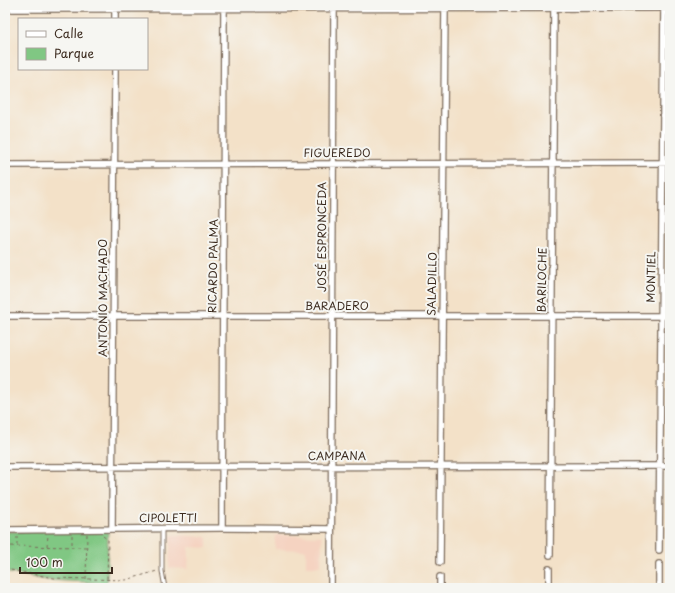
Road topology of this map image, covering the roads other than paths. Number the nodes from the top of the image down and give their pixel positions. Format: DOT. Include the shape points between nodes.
graph roads {
  1 [pos="445,6"];
  2 [pos="554,6"];
  3 [pos="115,7"];
  4 [pos="224,7"];
  5 [pos="334,7"];
  6 [pos="666,7"];
  7 [pos="5,9"];
  8 [pos="115,18"];
  9 [pos="115,70"];
  10 [pos="670,162"];
  11 [pos="444,163"];
  12 [pos="553,163"];
  13 [pos="663,163"];
  14 [pos="224,164"];
  15 [pos="332,164"];
  16 [pos="5,165"];
  17 [pos="114,165"];
  18 [pos="551,315"];
  19 [pos="5,316"];
  20 [pos="112,316"];
  21 [pos="222,316"];
  22 [pos="332,316"];
  23 [pos="442,316"];
  24 [pos="661,316"];
  25 [pos="670,316"];
  26 [pos="332,466"];
  27 [pos="441,466"];
  28 [pos="550,466"];
  29 [pos="659,466"];
  30 [pos="670,466"];
  31 [pos="5,467"];
  32 [pos="112,467"];
  33 [pos="222,467"];
  34 [pos="112,528"];
  35 [pos="162,528"];
  36 [pos="222,528"];
  37 [pos="331,529"];
  38 [pos="5,530"];
  39 [pos="659,550"];
  40 [pos="550,555"];
  41 [pos="440,562"];
  42 [pos="659,564"];
  43 [pos="549,569"];
  44 [pos="440,577"];
  45 [pos="165,588"];
  46 [pos="331,588"];
  47 [pos="440,588"];
  48 [pos="549,588"];
  49 [pos="659,588"];
  1 -- 2 [label="street"];
  1 -- 5 [label="street"];
  1 -- 11 [label="street, SALADILLO"];
  2 -- 6 [label="street"];
  2 -- 12 [label="street, BARILOCHE"];
  3 -- 4 [label="street"];
  3 -- 7 [label="street"];
  3 -- 8 [label="street"];
  4 -- 5 [label="street"];
  4 -- 14 [label="street, RICARDO PALMA"];
  5 -- 15 [label="street, JOSÉ ESPRONCEDA"];
  6 -- 13 [label="street, MONTIEL"];
  9 -- 17 [label="street, ANTONIO MACHADO"];
  10 -- 13 [label="street, FIGUEREDO"];
  11 -- 12 [label="street, FIGUEREDO"];
  11 -- 15 [label="street, FIGUEREDO"];
  11 -- 23 [label="street, SALADILLO"];
  12 -- 13 [label="street, FIGUEREDO"];
  12 -- 18 [label="street, BARILOCHE"];
  13 -- 24 [label="street, MONTIEL"];
  14 -- 15 [label="street, FIGUEREDO"];
  14 -- 17 [label="street, FIGUEREDO"];
  14 -- 21 [label="street, RICARDO PALMA"];
  15 -- 22 [label="street, JOSÉ ESPRONCEDA"];
  16 -- 17 [label="street, FIGUEREDO"];
  17 -- 20 [label="street, ANTONIO MACHADO"];
  18 -- 23 [label="street, BARADERO"];
  18 -- 24 [label="street, BARADERO"];
  18 -- 28 [label="street, BARILOCHE"];
  19 -- 20 [label="street, BARADERO"];
  20 -- 21 [label="street, BARADERO"];
  20 -- 32 [label="street, ANTONIO MACHADO"];
  21 -- 22 [label="street, BARADERO"];
  21 -- 33 [label="street, RICARDO PALMA"];
  22 -- 23 [label="street, BARADERO"];
  22 -- 26 [label="street, JOSÉ ESPRONCEDA"];
  23 -- 27 [label="street, SALADILLO"];
  24 -- 25 [label="street, BARADERO"];
  24 -- 29 [label="street, MONTIEL"];
  26 -- 27 [label="street, CAMPANA"];
  26 -- 33 [label="street, CAMPANA"];
  26 -- 37 [label="street, JOSÉ ESPRONCEDA"];
  27 -- 28 [label="street, CAMPANA"];
  27 -- 41 [label="street, SALADILLO"];
  28 -- 29 [label="street, CAMPANA"];
  28 -- 40 [label="street, BARILOCHE"];
  29 -- 30 [label="street, CAMPANA"];
  29 -- 39 [label="street, MONTIEL"];
  31 -- 32 [label="street, CAMPANA"];
  32 -- 33 [label="street, CAMPANA"];
  32 -- 34 [label="street, ANTONIO MACHADO"];
  33 -- 36 [label="street, RICARDO PALMA"];
  34 -- 35 [label="street, CIPOLETTI"];
  34 -- 38 [label="street, CIPOLETTI"];
  35 -- 36 [label="street, CIPOLETTI"];
  35 -- 45 [label="lane" via="162,571"];
  36 -- 37 [label="street, CIPOLETTI"];
  37 -- 46 [label="street, JOSÉ ESPRONCEDA"];
  42 -- 49 [label="street"];
  43 -- 48 [label="street"];
  44 -- 47 [label="street"];
}
